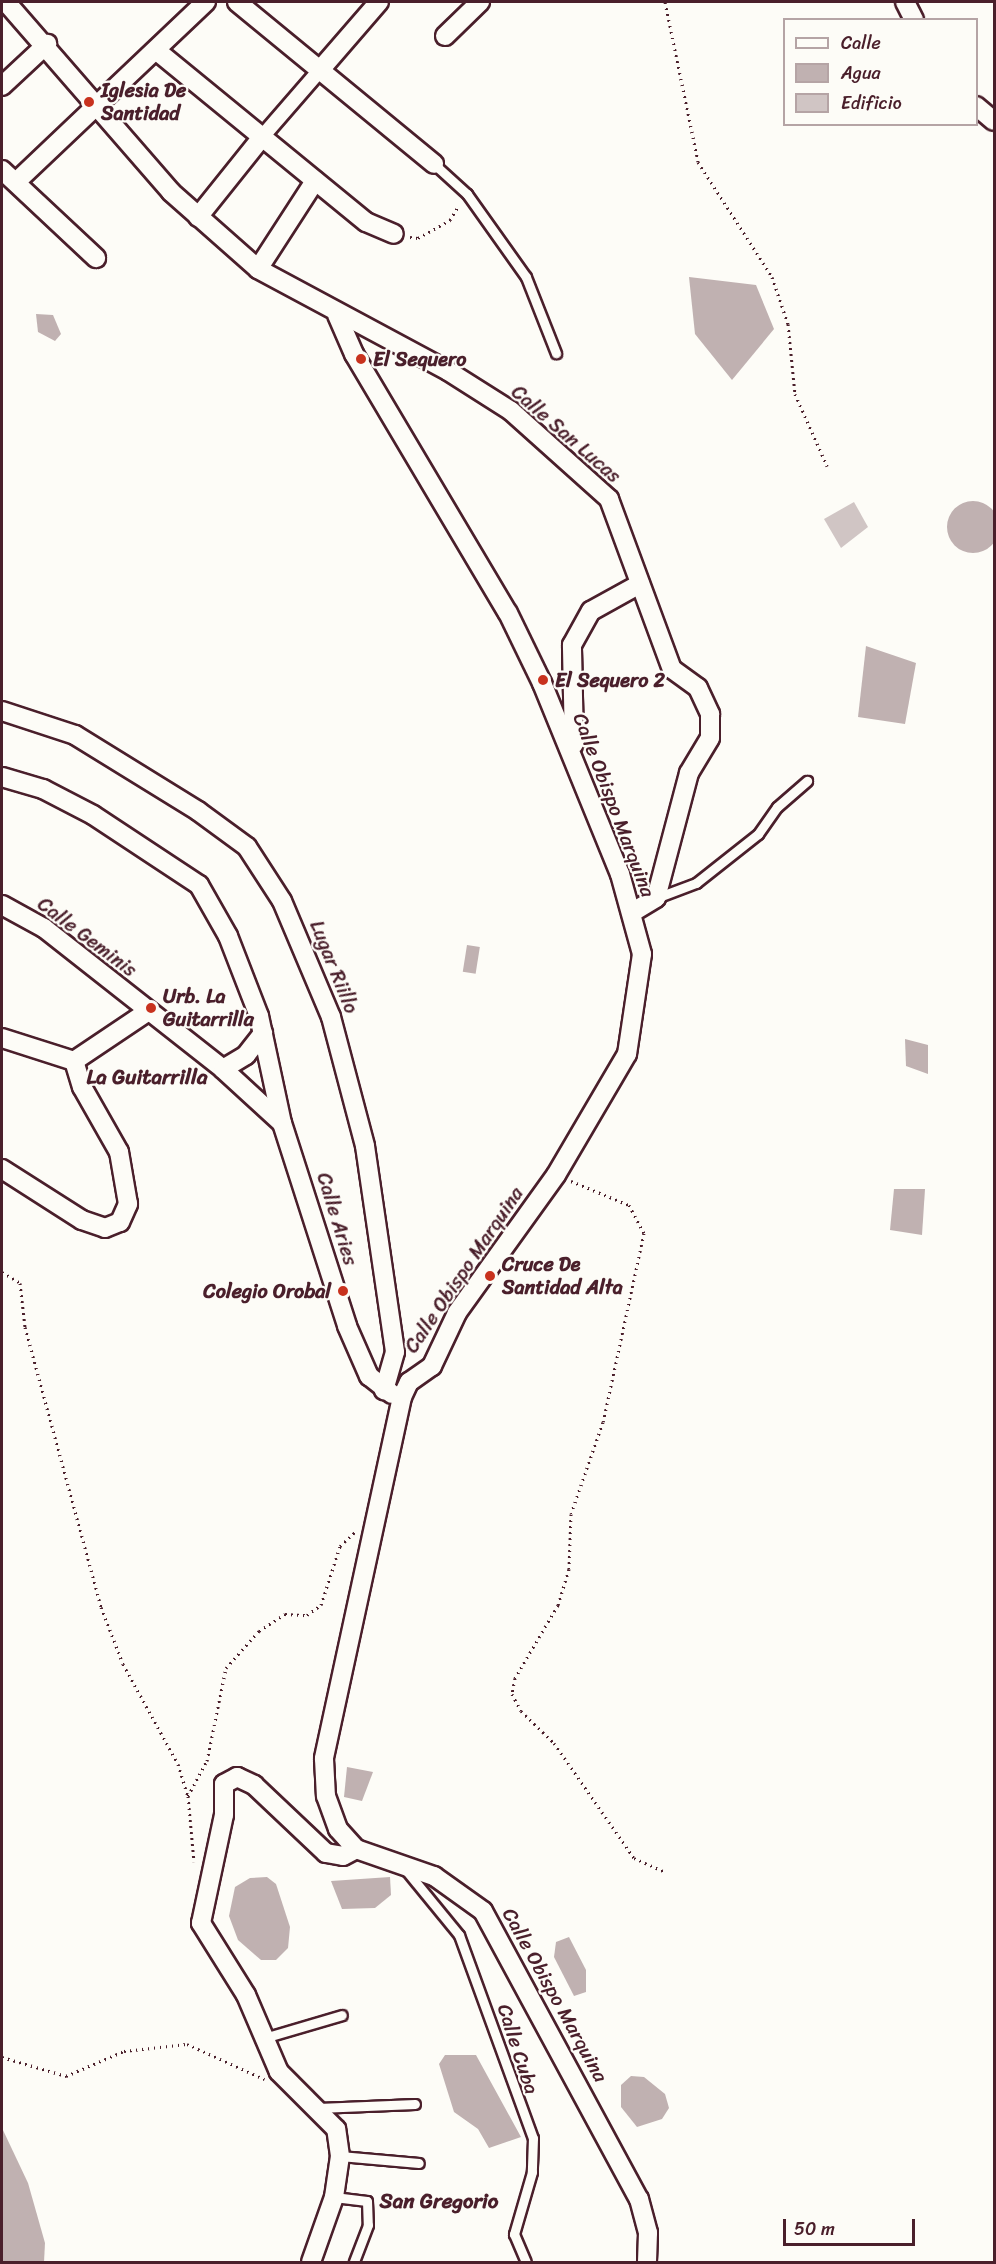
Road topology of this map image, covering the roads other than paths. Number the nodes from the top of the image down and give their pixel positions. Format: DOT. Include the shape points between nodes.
graph roads {
  1 [pos="6,2"];
  2 [pos="206,2"];
  3 [pos="237,2"];
  4 [pos="379,2"];
  5 [pos="480,2"];
  6 [pos="904,2"];
  7 [pos="913,18"];
  8 [pos="445,36"];
  9 [pos="47,44"];
  10 [pos="157,51"];
  11 [pos="320,70"];
  12 [pos="2,86"];
  13 [pos="99,105"];
  14 [pos="978,108"];
  15 [pos="994,121"];
  16 [pos="262,137"];
  17 [pos="434,164"];
  18 [pos="2,170"];
  19 [pos="315,181"];
  20 [pos="16,182"];
  21 [pos="198,217"];
  22 [pos="394,234"];
  23 [pos="96,258"];
  24 [pos="258,269"];
  25 [pos="337,315"];
  26 [pos="556,353"];
  27 [pos="640,584"];
  28 [pos="2,711"];
  29 [pos="574,755"];
  30 [pos="2,777"];
  31 [pos="807,781"];
  32 [pos="656,898"];
  33 [pos="2,905"];
  34 [pos="631,913"];
  35 [pos="147,1012"];
  36 [pos="263,1033"];
  37 [pos="2,1038"];
  38 [pos="74,1061"];
  39 [pos="223,1069"];
  40 [pos="282,1123"];
  41 [pos="2,1169"];
  42 [pos="384,1390"];
  43 [pos="402,1397"];
  44 [pos="356,1849"];
  45 [pos="400,1863"];
  46 [pos="342,2015"];
  47 [pos="262,2039"];
  48 [pos="415,2104"];
  49 [pos="318,2108"];
  50 [pos="340,2156"];
  51 [pos="419,2163"];
  52 [pos="334,2197"];
  53 [pos="311,2262"];
  54 [pos="354,2262"];
  55 [pos="526,2262"];
  56 [pos="647,2262"];
  1 -- 9 [label="street, Calle San Lucas"];
  2 -- 10 [label="street"];
  3 -- 11 [label="street"];
  4 -- 11 [label="street"];
  5 -- 8 [label="street"];
  6 -- 7 [label="street"];
  9 -- 12 [label="street"];
  9 -- 13 [label="street, Calle San Lucas"];
  10 -- 13 [label="street"];
  10 -- 16 [label="street"];
  11 -- 16 [label="street"];
  11 -- 17 [label="street"];
  13 -- 20 [label="street"];
  13 -- 21 [label="street, Calle San Lucas"];
  14 -- 15 [label="street"];
  16 -- 19 [label="street"];
  16 -- 21 [label="street"];
  17 -- 26 [label="lane" via="467,194 526,277"];
  18 -- 20 [label="street"];
  19 -- 22 [label="street" via="366,222"];
  19 -- 24 [label="street"];
  20 -- 23 [label="street"];
  21 -- 24 [label="street, Calle San Lucas"];
  24 -- 25 [label="street, Calle San Lucas"];
  25 -- 27 [label="street, Calle San Lucas" via="448,371 511,411 609,499"];
  25 -- 29 [label="street, Calle Obispo Marquina" via="354,354 508,613"];
  27 -- 29 [label="street" via="591,611 572,645"];
  27 -- 32 [label="street, Calle San Lucas" via="672,669 698,688 710,714 710,738 689,773"];
  28 -- 42 [label="street, Lugar Riillo" via="75,735 198,811 247,847 282,901 332,1017 365,1146 395,1352"];
  29 -- 34 [label="street, Calle Obispo Marquina"];
  30 -- 36 [label="street, Calle Aries" via="43,789 93,815 199,885 228,936"];
  31 -- 32 [label="lane" via="777,807 758,834 696,883"];
  32 -- 34 [label="street"];
  33 -- 35 [label="street, Calle Geminis" via="44,928"];
  34 -- 43 [label="street, Calle Obispo Marquina" via="642,954 627,1054 556,1175 458,1313 432,1366 409,1382"];
  35 -- 38 [label="street"];
  35 -- 39 [label="street, Calle Geminis"];
  36 -- 39 [label="street" via="246,1055"];
  36 -- 40 [label="street, Calle Aries"];
  37 -- 38 [label="street"];
  38 -- 41 [label="street" via="82,1087 119,1152 128,1204 120,1222 105,1228 82,1220"];
  39 -- 40 [label="street, Calle Geminis"];
  40 -- 42 [label="street, Calle Aries" via="347,1326 369,1376"];
  42 -- 43 [label="street, Calle Aries"];
  43 -- 44 [label="street, Calle Obispo Marquina" via="324,1759 330,1807 338,1829"];
  44 -- 45 [label="street, Calle Obispo Marquina"];
  44 -- 47 [label="street" via="343,1856 326,1853 254,1785 237,1777 224,1784 224,1815 201,1923 246,1995"];
  45 -- 55 [label="lane, Calle Cuba" via="459,1935 533,2138 532,2172 514,2234"];
  45 -- 56 [label="street, Calle Obispo Marquina" via="461,1891 483,1911 639,2199 648,2233"];
  46 -- 47 [label="lane"];
  47 -- 49 [label="street" via="279,2072"];
  48 -- 49 [label="lane"];
  49 -- 50 [label="street" via="336,2130"];
  50 -- 51 [label="lane"];
  50 -- 52 [label="street"];
  52 -- 53 [label="street"];
  52 -- 54 [label="lane" via="367,2201 368,2224"];
}
